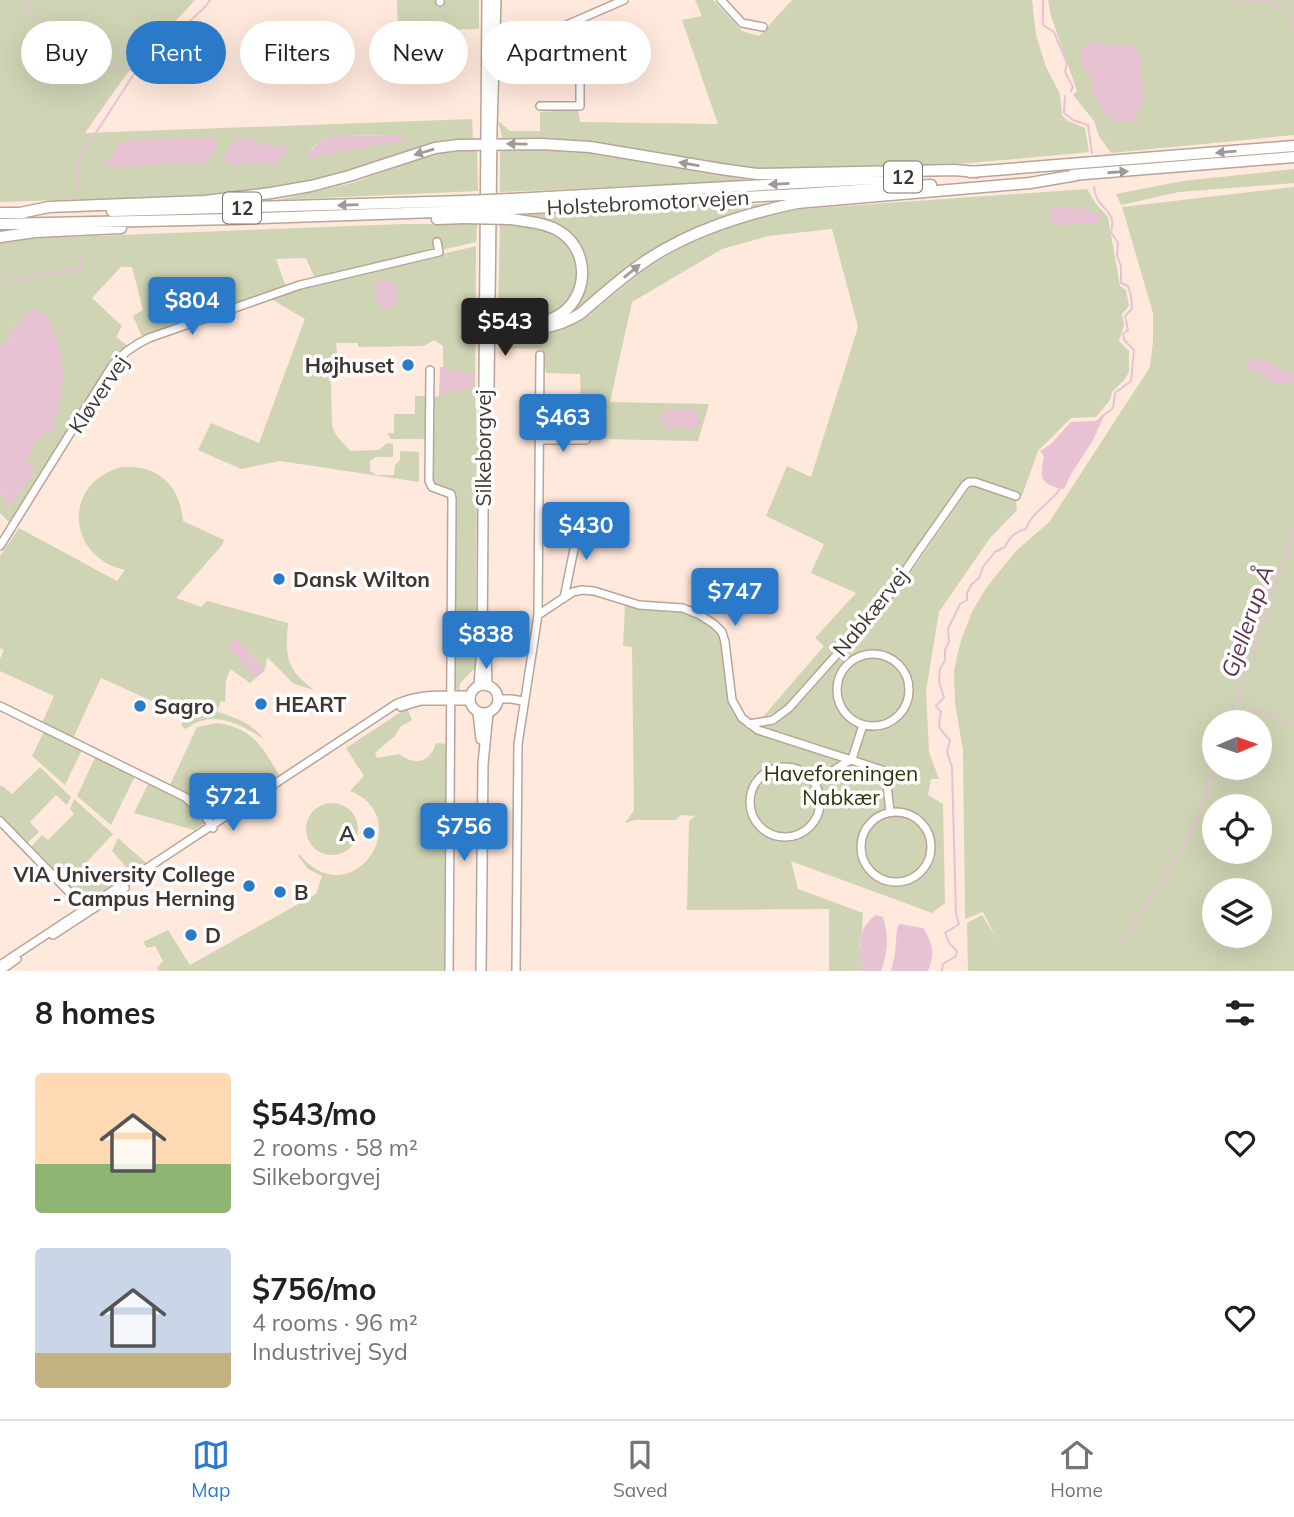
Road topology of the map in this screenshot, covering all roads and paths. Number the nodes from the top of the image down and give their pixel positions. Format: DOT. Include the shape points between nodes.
graph roads {
  1 [pos="487,0"];
  2 [pos="496,0"];
  3 [pos="602,0"];
  4 [pos="624,0"];
  5 [pos="721,0"];
  6 [pos="603,9"];
  7 [pos="580,20"];
  8 [pos="763,27"];
  9 [pos="540,106"];
  10 [pos="489,144"];
  11 [pos="1294,146"];
  12 [pos="1294,157"];
  13 [pos="977,172"];
  14 [pos="1077,175"];
  15 [pos="512,209"];
  16 [pos="465,210"];
  17 [pos="0,213"];
  18 [pos="20,213"];
  19 [pos="233,219"];
  20 [pos="0,224"];
  21 [pos="0,237"];
  22 [pos="437,242"];
  23 [pos="488,325"];
  24 [pos="540,355"];
  25 [pos="430,370"];
  26 [pos="540,440"];
  27 [pos="586,440"];
  28 [pos="1016,496"];
  29 [pos="580,520"];
  30 [pos="0,547"];
  31 [pos="564,598"];
  32 [pos="538,615"];
  33 [pos="483,686"];
  34 [pos="451,698"];
  35 [pos="470,698"];
  36 [pos="498,699"];
  37 [pos="523,701"];
  38 [pos="0,706"];
  39 [pos="483,713"];
  40 [pos="749,724"];
  41 [pos="863,725"];
  42 [pos="850,760"];
  43 [pos="814,782"];
  44 [pos="890,812"];
  45 [pos="0,821"];
  46 [pos="213,827"];
  47 [pos="85,912"];
  48 [pos="0,965"];
  49 [pos="0,971"];
  50 [pos="449,971"];
  51 [pos="481,971"];
  52 [pos="516,971"];
  1 -- 10 [label="main road, Silkeborgvej"];
  2 -- 10 [label="main road, Silkeborgvej"];
  3 -- 6 [label="street"];
  4 -- 6 [label="street"];
  5 -- 8 [label="street" via="742,23"];
  6 -- 7 [label="street"];
  7 -- 9 [label="street" via="580,106"];
  13 -- 10 [label="highway, one-way" via="757,174 590,148"];
  10 -- 18 [label="highway, one-way" via="435,148 349,176 271,193 205,201 49,207"];
  10 -- 23 [label="main road, Silkeborgvej"];
  11 -- 13 [label="highway, Holstebromotorvejen / 12, one-way"];
  14 -- 12 [label="highway, Holstebromotorvejen / 12, one-way"];
  13 -- 15 [label="highway, Holstebromotorvejen / 12, one-way"];
  14 -- 15 [label="highway, Holstebromotorvejen / 12"];
  23 -- 14 [label="highway, one-way" via="555,327 580,314 670,246 767,209"];
  15 -- 16 [label="highway, bridge"];
  15 -- 16 [label="highway, Holstebromotorvejen / 12, bridge"];
  15 -- 23 [label="highway" via="566,236 575,246 583,272 581,286 575,300 553,318"];
  16 -- 18 [label="highway, Holstebromotorvejen / 12, one-way" via="281,207"];
  16 -- 19 [label="highway, 12" via="420,219 384,215"];
  17 -- 18 [label="highway, Holstebromotorvejen / 12"];
  19 -- 20 [label="highway, 12"];
  19 -- 21 [label="highway"];
  22 -- 30 [label="street, Kløvervej" via="439,252 300,285 133,346 112,366"];
  23 -- 33 [label="main road, Silkeborgvej"];
  24 -- 26 [label="street"];
  25 -- 34 [label="street" via="429,481 452,499"];
  26 -- 27 [label="street"];
  26 -- 32 [label="street"];
  28 -- 40 [label="street, Nabkærvej" via="975,482 965,485 887,598 789,708 773,720"];
  29 -- 31 [label="street"];
  31 -- 32 [label="street"];
  31 -- 40 [label="street" via="573,592 594,591 639,605 683,608 714,624 725,642 732,700"];
  32 -- 37 [label="street"];
  33 -- 35 [label="main road" via="472,691"];
  33 -- 36 [label="main road" via="495,690"];
  34 -- 35 [label="street"];
  34 -- 46 [label="street" via="397,708"];
  34 -- 50 [label="street"];
  35 -- 39 [label="main road" via="473,709"];
  36 -- 37 [label="street"];
  36 -- 39 [label="main road" via="496,707"];
  37 -- 52 [label="street" via="518,744"];
  38 -- 46 [label="street" via="185,797"];
  39 -- 51 [label="main road"];
  40 -- 42 [label="street"];
  41 -- 41 [label="street" via="843,711 838,699 840,675 858,657 883,655 903,670 908,681 906,706 888,723"];
  41 -- 42 [label="street"];
  42 -- 43 [label="street"];
  42 -- 44 [label="street" via="882,770"];
  43 -- 43 [label="street" via="821,802 808,830 788,838 759,827 750,808 759,778 788,767"];
  44 -- 44 [label="street" via="863,834 862,858 877,877 901,883 912,879 929,861 930,837 915,818"];
  45 -- 47 [label="street"];
  46 -- 47 [label="street"];
  47 -- 48 [label="street"];
  47 -- 49 [label="street"];
}
